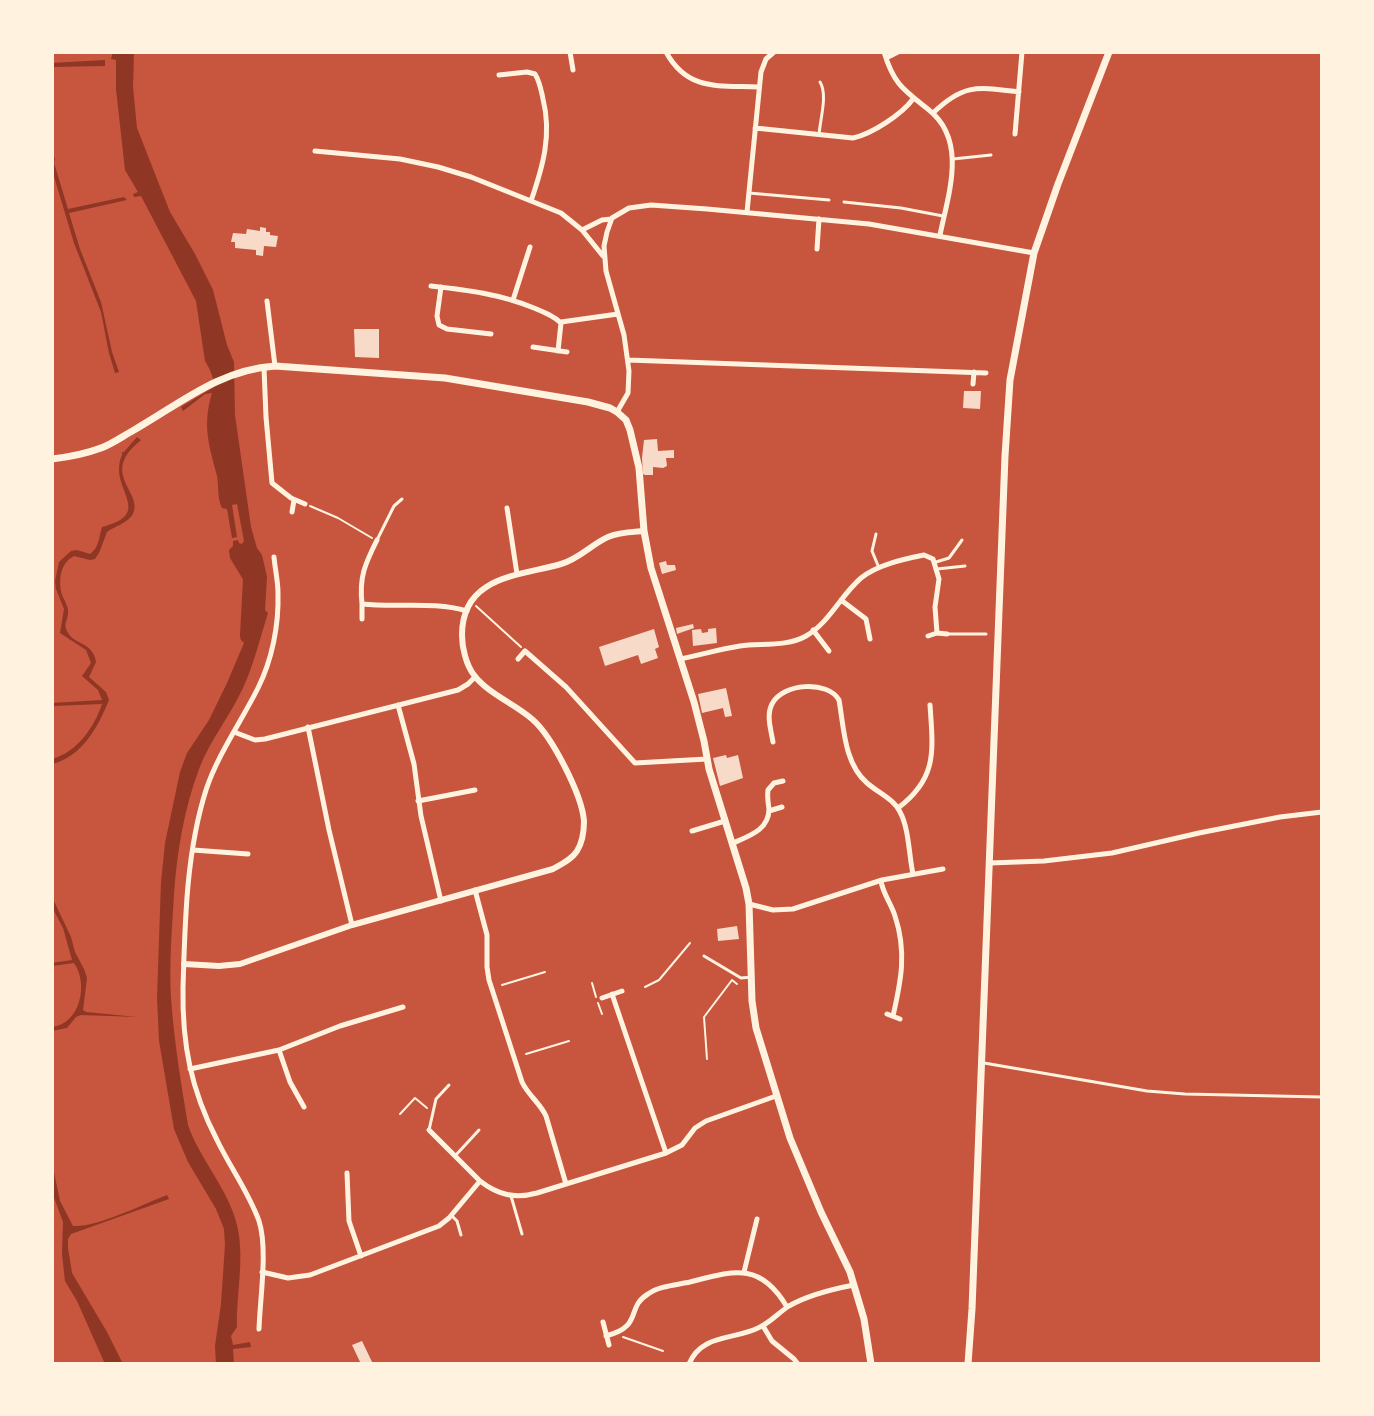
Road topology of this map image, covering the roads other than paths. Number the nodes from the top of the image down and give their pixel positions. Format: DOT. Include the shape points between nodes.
graph roads {
  1 [pos="570,52"];
  2 [pos="666,52"];
  3 [pos="774,52"];
  4 [pos="898,52"];
  5 [pos="1022,52"];
  6 [pos="1109,52"];
  7 [pos="885,55"];
  8 [pos="573,70"];
  9 [pos="499,75"];
  10 [pos="820,82"];
  11 [pos="759,87"];
  12 [pos="1019,92"];
  13 [pos="913,99"];
  14 [pos="933,113"];
  15 [pos="755,128"];
  16 [pos="1015,134"];
  17 [pos="819,135"];
  18 [pos="315,151"];
  19 [pos="991,155"];
  20 [pos="953,159"];
  21 [pos="749,193"];
  22 [pos="829,200"];
  23 [pos="531,201"];
  24 [pos="844,202"];
  25 [pos="747,212"];
  26 [pos="944,216"];
  27 [pos="612,218"];
  28 [pos="819,219"];
  29 [pos="582,230"];
  30 [pos="940,235"];
  31 [pos="530,247"];
  32 [pos="817,249"];
  33 [pos="1034,253"];
  34 [pos="604,257"];
  35 [pos="431,286"];
  36 [pos="441,287"];
  37 [pos="513,300"];
  38 [pos="267,301"];
  39 [pos="618,314"];
  40 [pos="561,322"];
  41 [pos="491,334"];
  42 [pos="533,347"];
  43 [pos="558,351"];
  44 [pos="567,352"];
  45 [pos="628,360"];
  46 [pos="275,366"];
  47 [pos="264,367"];
  48 [pos="974,372"];
  49 [pos="986,373"];
  50 [pos="973,384"];
  51 [pos="617,412"];
  52 [pos="52,459"];
  53 [pos="402,499"];
  54 [pos="294,500"];
  55 [pos="305,504"];
  56 [pos="507,508"];
  57 [pos="292,512"];
  58 [pos="644,531"];
  59 [pos="876,534"];
  60 [pos="377,540"];
  61 [pos="962,540"];
  62 [pos="274,557"];
  63 [pos="936,566"];
  64 [pos="965,566"];
  65 [pos="879,568"];
  66 [pos="517,574"];
  67 [pos="841,600"];
  68 [pos="362,604"];
  69 [pos="467,611"];
  70 [pos="362,619"];
  71 [pos="813,630"];
  72 [pos="937,633"];
  73 [pos="947,634"];
  74 [pos="986,634"];
  75 [pos="928,636"];
  76 [pos="870,639"];
  77 [pos="829,651"];
  78 [pos="518,659"];
  79 [pos="679,659"];
  80 [pos="475,677"];
  81 [pos="398,705"];
  82 [pos="930,705"];
  83 [pos="308,727"];
  84 [pos="234,732"];
  85 [pos="773,742"];
  86 [pos="707,759"];
  87 [pos="783,781"];
  88 [pos="475,790"];
  89 [pos="418,801"];
  90 [pos="782,807"];
  91 [pos="898,808"];
  92 [pos="769,811"];
  93 [pos="1322,812"];
  94 [pos="725,821"];
  95 [pos="692,831"];
  96 [pos="733,843"];
  97 [pos="193,850"];
  98 [pos="248,854"];
  99 [pos="990,863"];
  100 [pos="943,869"];
  101 [pos="913,874"];
  102 [pos="881,881"];
  103 [pos="475,890"];
  104 [pos="441,901"];
  105 [pos="749,904"];
  106 [pos="352,925"];
  107 [pos="704,956"];
  108 [pos="184,964"];
  109 [pos="752,977"];
  110 [pos="622,991"];
  111 [pos="612,994"];
  112 [pos="602,998"];
  113 [pos="403,1007"];
  114 [pos="893,1016"];
  115 [pos="279,1050"];
  116 [pos="980,1063"];
  117 [pos="190,1069"];
  118 [pos="449,1085"];
  119 [pos="776,1096"];
  120 [pos="1322,1097"];
  121 [pos="304,1107"];
  122 [pos="429,1130"];
  123 [pos="479,1130"];
  124 [pos="666,1153"];
  125 [pos="455,1156"];
  126 [pos="347,1173"];
  127 [pos="480,1181"];
  128 [pos="566,1184"];
  129 [pos="511,1196"];
  130 [pos="451,1215"];
  131 [pos="757,1219"];
  132 [pos="522,1234"];
  133 [pos="461,1235"];
  134 [pos="361,1256"];
  135 [pos="262,1272"];
  136 [pos="744,1272"];
  137 [pos="854,1285"];
  138 [pos="787,1307"];
  139 [pos="603,1322"];
  140 [pos="763,1326"];
  141 [pos="259,1329"];
  142 [pos="606,1336"];
  143 [pos="609,1345"];
  144 [pos="689,1364"];
  145 [pos="798,1364"];
  146 [pos="871,1364"];
  147 [pos="968,1364"];
  1 -- 8 [label="street"];
  2 -- 11 [label="street" via="679,72 694,81"];
  3 -- 11 [label="street" via="763,64"];
  4 -- 7 [label="street"];
  5 -- 12 [label="street"];
  6 -- 33 [label="main road"];
  7 -- 13 [label="street" via="898,83"];
  9 -- 23 [label="street" via="527,72 540,83 548,131"];
  10 -- 17 [label="lane" via="825,91"];
  11 -- 15 [label="street"];
  12 -- 14 [label="street" via="963,91"];
  12 -- 16 [label="street"];
  13 -- 14 [label="street"];
  13 -- 17 [label="street" via="858,137"];
  14 -- 20 [label="street" via="949,137"];
  15 -- 17 [label="street"];
  15 -- 21 [label="street"];
  18 -- 23 [label="street" via="438,167"];
  19 -- 20 [label="lane"];
  20 -- 26 [label="street"];
  21 -- 22 [label="lane"];
  21 -- 25 [label="street"];
  23 -- 29 [label="street" via="561,213"];
  24 -- 26 [label="lane"];
  25 -- 27 [label="street" via="639,205"];
  25 -- 28 [label="street"];
  26 -- 30 [label="street"];
  27 -- 29 [label="street"];
  27 -- 34 [label="street"];
  28 -- 30 [label="street"];
  28 -- 32 [label="street"];
  29 -- 34 [label="street"];
  30 -- 33 [label="street"];
  31 -- 37 [label="street"];
  33 -- 99 [label="main road" via="1006,426"];
  34 -- 39 [label="street"];
  35 -- 36 [label="street"];
  36 -- 37 [label="street"];
  36 -- 41 [label="street" via="439,325"];
  37 -- 40 [label="street"];
  38 -- 46 [label="street"];
  39 -- 40 [label="street"];
  39 -- 45 [label="street"];
  40 -- 43 [label="street"];
  42 -- 43 [label="street"];
  43 -- 44 [label="street"];
  45 -- 48 [label="street"];
  45 -- 51 [label="street" via="629,390"];
  46 -- 47 [label="main road"];
  46 -- 51 [label="main road" via="445,378 588,402"];
  47 -- 52 [label="main road" via="204,386 103,448"];
  47 -- 54 [label="street" via="272,483"];
  48 -- 49 [label="street"];
  48 -- 50 [label="street"];
  51 -- 58 [label="main road" via="628,424 637,452"];
  53 -- 60 [label="lane"];
  54 -- 55 [label="street"];
  54 -- 57 [label="street"];
  56 -- 66 [label="street"];
  58 -- 66 [label="street" via="613,535 570,561"];
  58 -- 79 [label="main road"];
  59 -- 65 [label="lane" via="872,551"];
  60 -- 68 [label="street" via="361,578"];
  61 -- 63 [label="lane"];
  62 -- 84 [label="street" via="278,600 271,654"];
  63 -- 64 [label="lane"];
  63 -- 65 [label="street" via="924,555"];
  63 -- 72 [label="street"];
  65 -- 67 [label="street"];
  66 -- 69 [label="street" via="489,585"];
  67 -- 71 [label="street"];
  67 -- 76 [label="street" via="866,619"];
  68 -- 69 [label="street"];
  68 -- 70 [label="street"];
  69 -- 80 [label="street" via="462,639"];
  71 -- 77 [label="street"];
  71 -- 79 [label="street" via="788,642"];
  72 -- 73 [label="street"];
  72 -- 75 [label="street"];
  73 -- 74 [label="lane"];
  78 -- 86 [label="street" via="525,651 566,687 635,763"];
  79 -- 86 [label="main road"];
  80 -- 81 [label="street" via="458,690"];
  80 -- 103 [label="street" via="548,736 584,820 583,837 568,861"];
  81 -- 83 [label="street"];
  81 -- 89 [label="street"];
  82 -- 91 [label="street" via="928,773"];
  83 -- 84 [label="street" via="255,740"];
  83 -- 106 [label="street"];
  84 -- 97 [label="street" via="209,783"];
  85 -- 91 [label="street" via="769,714 777,697 817,686 831,690 839,700 853,764"];
  86 -- 94 [label="main road"];
  87 -- 92 [label="street" via="768,790"];
  88 -- 89 [label="street"];
  89 -- 104 [label="street"];
  90 -- 92 [label="street"];
  91 -- 101 [label="street"];
  92 -- 96 [label="street" via="759,831"];
  93 -- 99 [label="street" via="1103,854"];
  94 -- 95 [label="street"];
  94 -- 96 [label="main road"];
  96 -- 105 [label="main road"];
  97 -- 98 [label="street"];
  97 -- 108 [label="street"];
  99 -- 116 [label="main road"];
  100 -- 101 [label="street"];
  101 -- 102 [label="street"];
  102 -- 105 [label="street" via="793,909"];
  102 -- 114 [label="street" via="902,950 902,980"];
  103 -- 104 [label="street"];
  103 -- 128 [label="street" via="487,935 489,980 522,1082 546,1116"];
  104 -- 106 [label="street"];
  105 -- 109 [label="main road"];
  106 -- 108 [label="street" via="240,964"];
  107 -- 109 [label="lane" via="741,978"];
  108 -- 117 [label="street"];
  109 -- 119 [label="main road" via="756,1028"];
  110 -- 111 [label="street"];
  111 -- 112 [label="street"];
  111 -- 124 [label="street"];
  113 -- 115 [label="street"];
  115 -- 117 [label="street"];
  115 -- 121 [label="street"];
  116 -- 120 [label="lane" via="1157,1092"];
  116 -- 147 [label="main road"];
  117 -- 135 [label="street" via="209,1124 259,1221"];
  118 -- 122 [label="lane" via="436,1099"];
  119 -- 124 [label="street" via="706,1121"];
  119 -- 137 [label="main road"];
  122 -- 125 [label="street"];
  123 -- 125 [label="lane"];
  124 -- 128 [label="street"];
  125 -- 127 [label="street"];
  126 -- 134 [label="street" via="349,1221"];
  127 -- 129 [label="street"];
  127 -- 130 [label="street"];
  128 -- 129 [label="street"];
  129 -- 132 [label="lane"];
  130 -- 133 [label="lane"];
  130 -- 134 [label="street" via="433,1229"];
  131 -- 136 [label="street"];
  134 -- 135 [label="street" via="303,1277"];
  135 -- 141 [label="street"];
  136 -- 138 [label="street" via="767,1283"];
  136 -- 142 [label="street" via="650,1292 630,1323"];
  137 -- 138 [label="street"];
  137 -- 146 [label="main road"];
  138 -- 140 [label="street"];
  139 -- 142 [label="street"];
  140 -- 144 [label="street" via="704,1345"];
  140 -- 145 [label="street"];
  142 -- 143 [label="street"];
}
